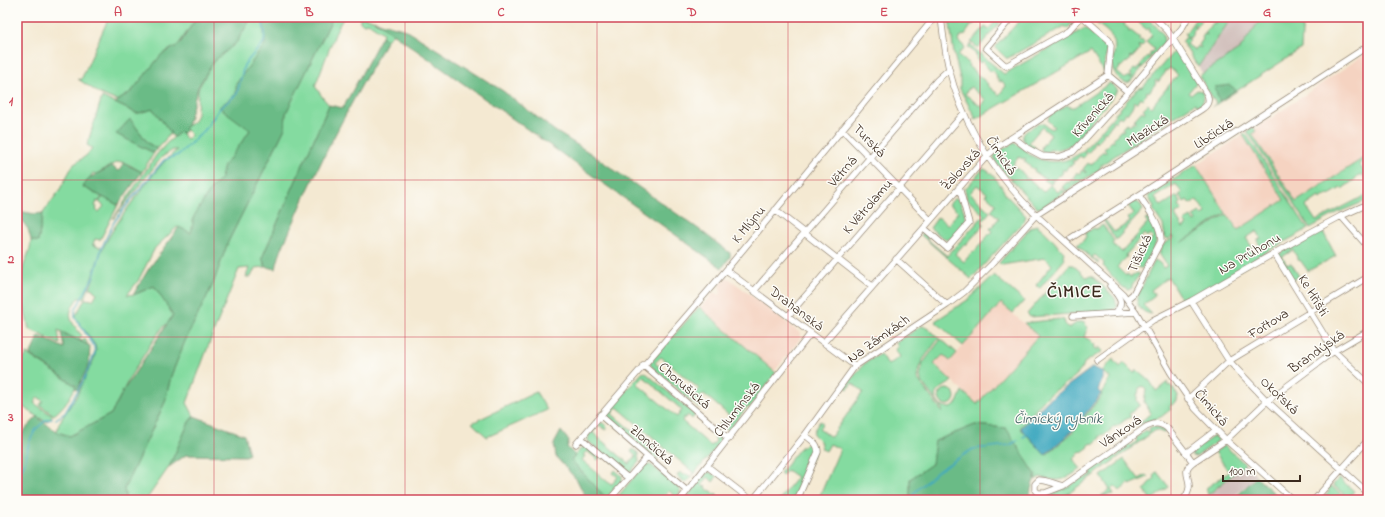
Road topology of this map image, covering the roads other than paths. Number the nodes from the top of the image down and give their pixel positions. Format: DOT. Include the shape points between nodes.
graph roads {
  1 [pos="935,17"];
  2 [pos="941,17"];
  3 [pos="1012,17"];
  4 [pos="1082,17"];
  5 [pos="1154,17"];
  6 [pos="1187,17"];
  7 [pos="1172,40"];
  8 [pos="1368,46"];
  9 [pos="949,69"];
  10 [pos="1108,75"];
  11 [pos="1128,92"];
  12 [pos="964,112"];
  13 [pos="842,129"];
  14 [pos="1013,137"];
  15 [pos="987,156"];
  16 [pos="869,157"];
  17 [pos="960,187"];
  18 [pos="899,188"];
  19 [pos="1139,195"];
  20 [pos="1368,204"];
  21 [pos="775,210"];
  22 [pos="1036,215"];
  23 [pos="1341,216"];
  24 [pos="930,220"];
  25 [pos="924,228"];
  26 [pos="804,233"];
  27 [pos="1071,238"];
  28 [pos="1368,247"];
  29 [pos="1274,253"];
  30 [pos="837,259"];
  31 [pos="896,259"];
  32 [pos="726,270"];
  33 [pos="1100,274"];
  34 [pos="1368,276"];
  35 [pos="872,286"];
  36 [pos="754,291"];
  37 [pos="1127,299"];
  38 [pos="1191,301"];
  39 [pos="947,305"];
  40 [pos="1136,312"];
  41 [pos="1310,312"];
  42 [pos="1115,313"];
  43 [pos="788,316"];
  44 [pos="1073,316"];
  45 [pos="1144,327"];
  46 [pos="1368,331"];
  47 [pos="812,333"];
  48 [pos="824,342"];
  49 [pos="1334,351"];
  50 [pos="1097,360"];
  51 [pos="1229,361"];
  52 [pos="643,365"];
  53 [pos="855,366"];
  54 [pos="1368,383"];
  55 [pos="1188,399"];
  56 [pos="1267,400"];
  57 [pos="600,415"];
  58 [pos="1216,430"];
  59 [pos="805,435"];
  60 [pos="581,438"];
  61 [pos="728,439"];
  62 [pos="1226,440"];
  63 [pos="1368,440"];
  64 [pos="576,444"];
  65 [pos="1186,453"];
  66 [pos="647,456"];
  67 [pos="1193,462"];
  68 [pos="707,466"];
  69 [pos="1342,468"];
  70 [pos="628,478"];
  71 [pos="1063,486"];
  72 [pos="687,491"];
  73 [pos="1368,493"];
  74 [pos="609,500"];
  75 [pos="680,500"];
  76 [pos="752,500"];
  77 [pos="797,500"];
  78 [pos="1183,500"];
  79 [pos="1293,500"];
  80 [pos="1314,500"];
  1 -- 13 [label="street, K Mlýnu"];
  2 -- 9 [label="street, Čimická"];
  3 -- 4 [label="street" via="986,48 1006,66 1068,31"];
  4 -- 10 [label="street" via="1109,40 1111,46"];
  5 -- 7 [label="street" via="1168,31"];
  6 -- 7 [label="street, Křivenická"];
  7 -- 11 [label="street, Křivenická"];
  7 -- 22 [label="street, Mlazická" via="1207,94 1207,104"];
  8 -- 19 [label="street, Libčická"];
  9 -- 12 [label="street, Čimická"];
  9 -- 16 [label="street, Větrná" via="936,80"];
  10 -- 11 [label="street"];
  10 -- 14 [label="street, Žalovská"];
  11 -- 14 [label="street, Křivenická" via="1078,148 1069,154 1059,157 1042,156"];
  12 -- 15 [label="street, Čimická"];
  12 -- 18 [label="street, K Větrolamu"];
  13 -- 16 [label="street, Turská"];
  13 -- 21 [label="street, K Mlýnu"];
  14 -- 15 [label="street, Žalovská"];
  15 -- 17 [label="street, Žalovská"];
  15 -- 22 [label="street, Čimická" via="1008,185"];
  16 -- 18 [label="street, Turská"];
  16 -- 26 [label="street, Větrná"];
  17 -- 24 [label="street, Žalovská"];
  17 -- 25 [label="street" via="969,223 966,228 947,248"];
  18 -- 24 [label="street, Turská"];
  18 -- 30 [label="street, K Větrolamu"];
  19 -- 27 [label="street, Libčická"];
  19 -- 37 [label="street, Tišická" via="1159,226 1161,241 1133,294"];
  20 -- 23 [label="street, Na Průhonu"];
  21 -- 26 [label="street"];
  21 -- 32 [label="street, K Mlýnu"];
  22 -- 33 [label="street, Čimická"];
  22 -- 39 [label="street, Na Zámkách" via="991,265"];
  23 -- 28 [label="street"];
  23 -- 29 [label="street, Na Průhonu"];
  24 -- 25 [label="street, Žalovská"];
  25 -- 31 [label="street, Žalovská"];
  26 -- 30 [label="street"];
  26 -- 36 [label="street, Větrná"];
  29 -- 38 [label="street, Na Průhonu"];
  29 -- 41 [label="street, Ke Hřišti"];
  30 -- 35 [label="street"];
  30 -- 43 [label="street, K Větrolamu"];
  31 -- 35 [label="street, Žalovská"];
  31 -- 39 [label="street"];
  32 -- 36 [label="street, Drahanská"];
  32 -- 52 [label="street, K Mlýnu"];
  33 -- 37 [label="street, Čimická"];
  33 -- 42 [label="street, Čimická" via="1120,299 1120,307"];
  34 -- 41 [label="street, Fořtova"];
  35 -- 48 [label="street, Žalovská"];
  36 -- 43 [label="street, Drahanská"];
  37 -- 40 [label="street, Čimická"];
  38 -- 45 [label="street, Na Průhonu"];
  38 -- 51 [label="street, Okořská"];
  39 -- 53 [label="street, Na Zámkách"];
  40 -- 42 [label="street"];
  40 -- 45 [label="street, Čimická"];
  41 -- 49 [label="street, Ke Hřišti"];
  41 -- 51 [label="street, Fořtova"];
  42 -- 44 [label="street"];
  43 -- 47 [label="street, Drahanská"];
  45 -- 50 [label="street, Na Průhonu"];
  45 -- 55 [label="street, Čimická"];
  46 -- 49 [label="street, Brandýská"];
  47 -- 48 [label="street, Drahanská"];
  47 -- 61 [label="street, Chlumínská"];
  48 -- 53 [label="street, Drahanská"];
  49 -- 54 [label="street, Ke Hřišti"];
  49 -- 56 [label="street, Brandýská"];
  51 -- 55 [label="street, Fořtova"];
  51 -- 56 [label="street, Okořská"];
  52 -- 57 [label="street, K Mlýnu"];
  52 -- 61 [label="street, Chorušická"];
  53 -- 59 [label="street, Na Zámkách"];
  55 -- 58 [label="street, Čimická"];
  56 -- 62 [label="street, Brandýská"];
  56 -- 69 [label="street, Okořská"];
  57 -- 60 [label="street, K Mlýnu"];
  57 -- 66 [label="street, Zlončická"];
  58 -- 62 [label="street, Čimická"];
  58 -- 65 [label="street"];
  59 -- 76 [label="street, Na Zámkách"];
  59 -- 77 [label="street" via="815,443 818,452"];
  60 -- 64 [label="street, K Mlýnu"];
  60 -- 70 [label="street"];
  61 -- 68 [label="street, Chlumínská"];
  62 -- 67 [label="street"];
  62 -- 79 [label="street, Čimická"];
  63 -- 69 [label="street"];
  65 -- 67 [label="street, Vánková"];
  65 -- 71 [label="street, Vánková" via="1167,428 1162,424 1152,424"];
  66 -- 70 [label="street"];
  66 -- 72 [label="street, Zlončická"];
  67 -- 78 [label="street" via="1187,467 1190,487"];
  68 -- 72 [label="street, Chlumínská"];
  68 -- 76 [label="street"];
  69 -- 73 [label="street, Okořská"];
  69 -- 80 [label="street"];
  70 -- 74 [label="street"];
  71 -- 71 [label="street, Vánková" via="1039,480 1035,484 1035,490 1038,493 1045,493"];
  72 -- 75 [label="street, Chlumínská"];
}
